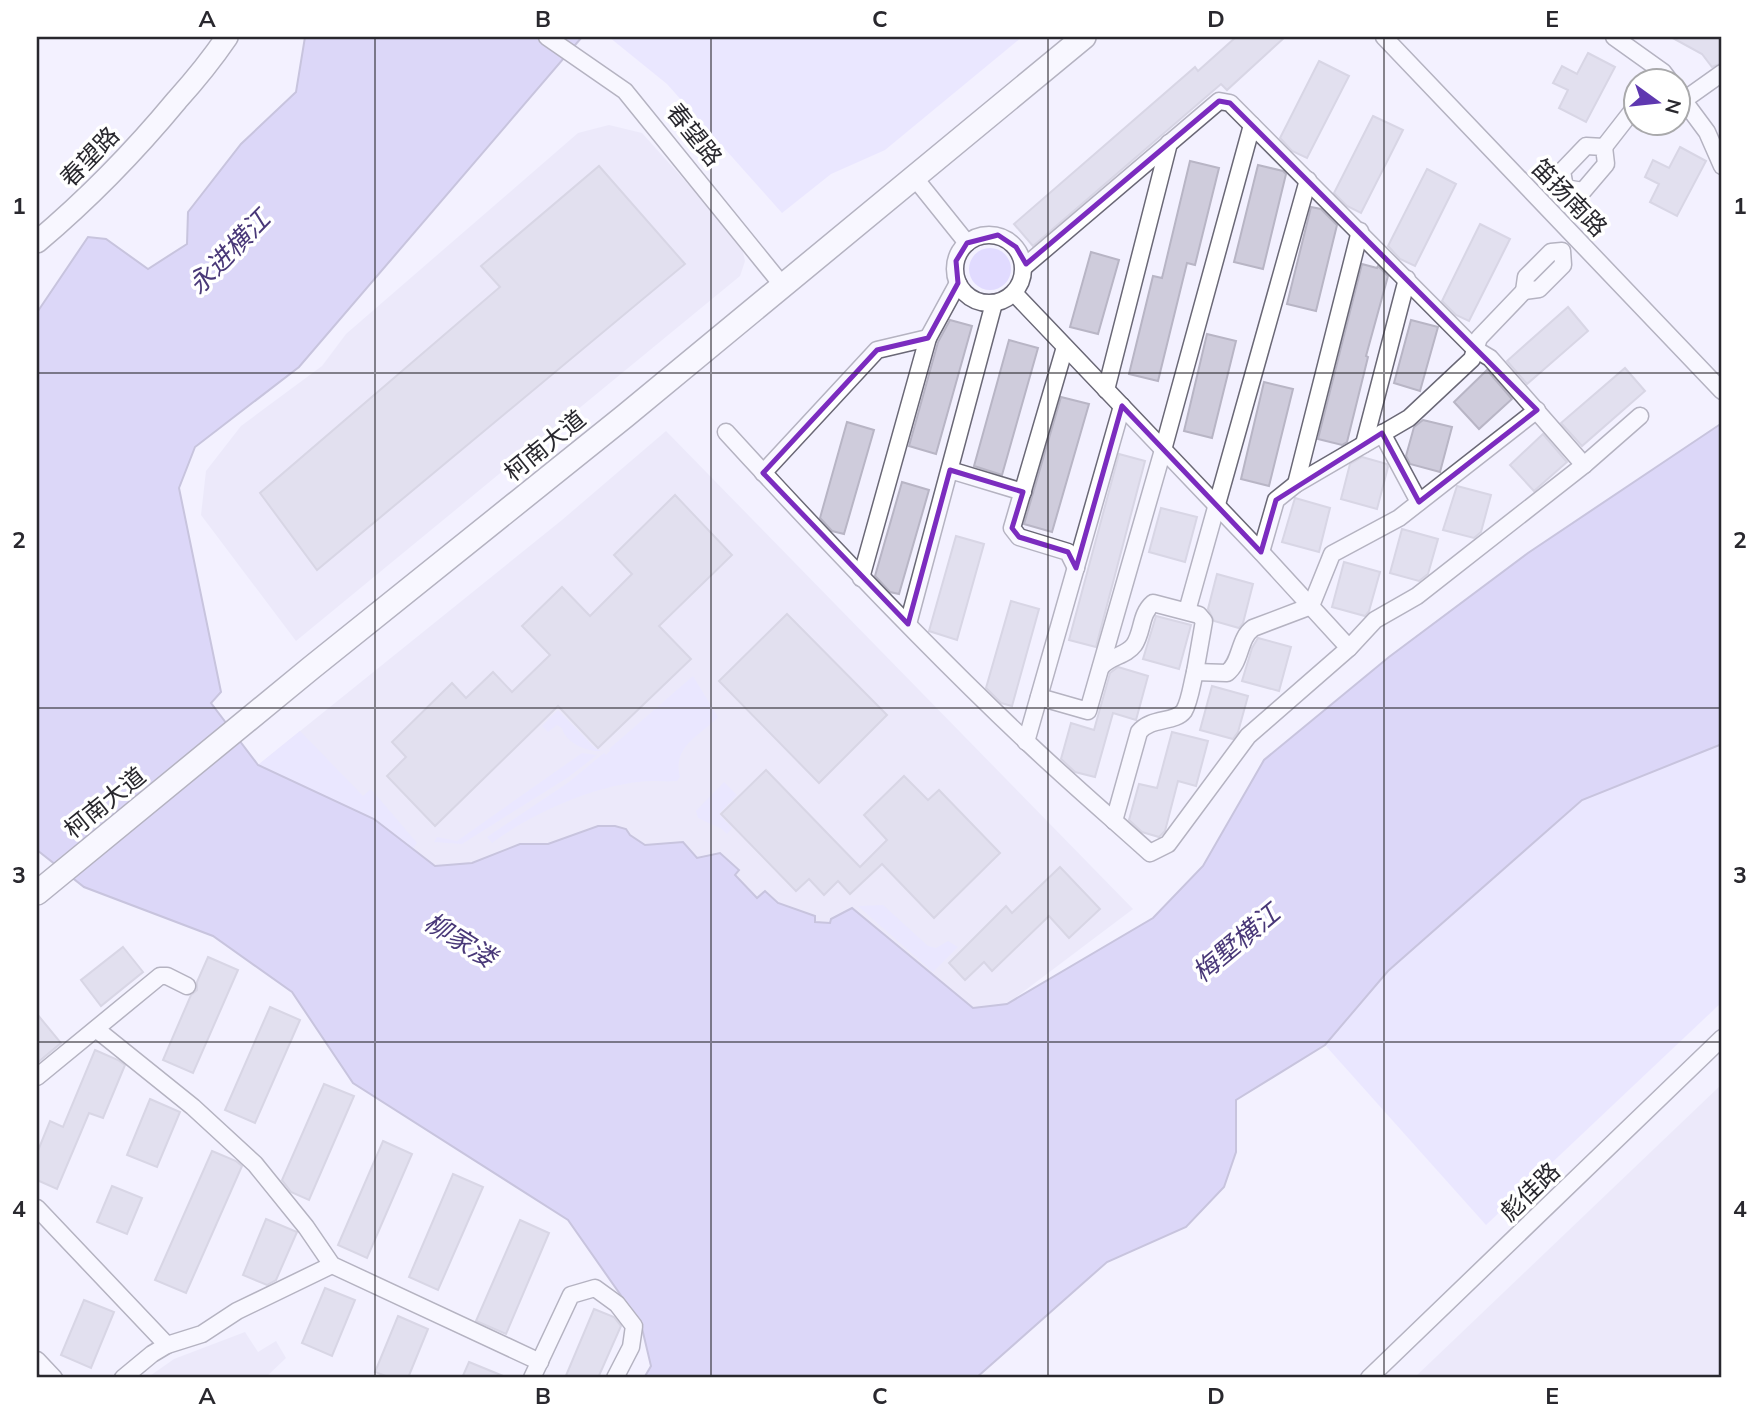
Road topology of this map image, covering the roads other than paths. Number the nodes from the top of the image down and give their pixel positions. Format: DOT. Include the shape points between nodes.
graph roads {
  1 [pos="227,37"];
  2 [pos="547,37"];
  3 [pos="1084,37"];
  4 [pos="1384,37"];
  5 [pos="1616,37"];
  6 [pos="1649,66"];
  7 [pos="1722,73"];
  8 [pos="1692,90"];
  9 [pos="1692,111"];
  10 [pos="1622,124"];
  11 [pos="1252,125"];
  12 [pos="1169,143"];
  13 [pos="1604,147"];
  14 [pos="1722,166"];
  15 [pos="914,177"];
  16 [pos="1308,180"];
  17 [pos="1565,188"];
  18 [pos="1546,207"];
  19 [pos="1360,231"];
  20 [pos="1576,238"];
  21 [pos="37,242"];
  22 [pos="967,243"];
  23 [pos="1024,267"];
  24 [pos="1407,279"];
  25 [pos="958,283"];
  26 [pos="782,286"];
  27 [pos="1014,293"];
  28 [pos="994,303"];
  29 [pos="928,338"];
  30 [pos="1065,347"];
  31 [pos="1475,349"];
  32 [pos="1106,390"];
  33 [pos="1722,391"];
  34 [pos="1122,406"];
  35 [pos="1537,410"];
  36 [pos="1640,416"];
  37 [pos="726,432"];
  38 [pos="1382,433"];
  39 [pos="1364,444"];
  40 [pos="1163,450"];
  41 [pos="1584,465"];
  42 [pos="950,470"];
  43 [pos="763,473"];
  44 [pos="1296,484"];
  45 [pos="1023,492"];
  46 [pos="1419,502"];
  47 [pos="1217,506"];
  48 [pos="1261,552"];
  49 [pos="1076,568"];
  50 [pos="861,578"];
  51 [pos="1311,606"];
  52 [pos="1187,611"];
  53 [pos="908,624"];
  54 [pos="1349,648"];
  55 [pos="1101,667"];
  56 [pos="1195,672"];
  57 [pos="1039,697"];
  58 [pos="1026,742"];
  59 [pos="1114,821"];
  60 [pos="37,893"];
  61 [pos="187,986"];
  62 [pos="96,1029"];
  63 [pos="1722,1038"];
  64 [pos="37,1077"];
  65 [pos="37,1208"];
  66 [pos="332,1265"];
  67 [pos="167,1345"];
  68 [pos="37,1360"];
  69 [pos="540,1362"];
  70 [pos="54,1378"];
  71 [pos="124,1378"];
  72 [pos="531,1378"];
  73 [pos="615,1378"];
  74 [pos="1369,1378"];
  1 -- 21 [label="street, 春望路" via="148,135 80,206"];
  2 -- 26 [label="street, 春望路" via="625,91"];
  3 -- 15 [label="main road, 柯南大道"];
  4 -- 18 [label="street, 笛扬南路"];
  5 -- 6 [label="street"];
  7 -- 8 [label="street"];
  9 -- 14 [label="street"];
  10 -- 13 [label="street"];
  11 -- 12 [label="street" via="1230,103 1219,101"];
  11 -- 16 [label="street"];
  11 -- 40 [label="street"];
  12 -- 23 [label="street"];
  12 -- 32 [label="street"];
  13 -- 17 [label="street" via="1586,146 1562,171"];
  13 -- 17 [label="street" via="1606,164 1583,191"];
  15 -- 22 [label="street"];
  15 -- 26 [label="main road, 柯南大道"];
  16 -- 19 [label="street"];
  16 -- 47 [label="street"];
  17 -- 18 [label="street"];
  18 -- 20 [label="street, 笛扬南路"];
  19 -- 24 [label="street"];
  19 -- 44 [label="street"];
  20 -- 31 [label="street" via="1562,251 1551,251 1526,277 1524,291 1479,338"];
  20 -- 33 [label="street, 笛扬南路"];
  22 -- 23 [label="street" via="987,234 1007,240 1016,247"];
  22 -- 25 [label="street" via="956,261"];
  23 -- 27 [label="street"];
  24 -- 31 [label="street"];
  24 -- 39 [label="street"];
  25 -- 28 [label="street" via="973,299"];
  25 -- 29 [label="street"];
  26 -- 60 [label="main road, 柯南大道"];
  27 -- 28 [label="street"];
  27 -- 30 [label="street"];
  28 -- 42 [label="street"];
  29 -- 43 [label="street" via="877,350"];
  29 -- 50 [label="street"];
  30 -- 32 [label="street"];
  30 -- 45 [label="street"];
  31 -- 35 [label="street" via="1490,358"];
  31 -- 38 [label="street" via="1472,359 1409,418"];
  32 -- 34 [label="street"];
  34 -- 40 [label="street"];
  34 -- 49 [label="street"];
  35 -- 41 [label="street"];
  35 -- 46 [label="street"];
  36 -- 41 [label="street"];
  37 -- 43 [label="street"];
  38 -- 39 [label="street"];
  38 -- 46 [label="street"];
  39 -- 44 [label="street"];
  40 -- 47 [label="street"];
  40 -- 55 [label="street"];
  41 -- 54 [label="street" via="1417,596 1375,620"];
  42 -- 45 [label="street"];
  42 -- 53 [label="street"];
  43 -- 50 [label="street"];
  44 -- 48 [label="street" via="1276,500"];
  45 -- 49 [label="street" via="1012,528 1019,537 1068,552"];
  46 -- 51 [label="street" via="1332,554"];
  47 -- 48 [label="street"];
  47 -- 52 [label="street"];
  48 -- 51 [label="street"];
  49 -- 57 [label="street"];
  50 -- 53 [label="street"];
  51 -- 54 [label="street"];
  51 -- 56 [label="street" via="1246,634 1235,667 1227,673"];
  52 -- 55 [label="street" via="1153,603 1136,643"];
  52 -- 56 [label="street" via="1204,621"];
  53 -- 58 [label="street"];
  54 -- 59 [label="street" via="1248,736 1168,844 1150,853"];
  55 -- 57 [label="street" via="1088,711"];
  56 -- 59 [label="street" via="1184,710 1145,724 1139,732"];
  57 -- 58 [label="street"];
  58 -- 59 [label="street"];
  61 -- 62 [label="street" via="160,976"];
  62 -- 64 [label="street"];
  62 -- 66 [label="street" via="194,1107 255,1164"];
  63 -- 74 [label="street, 彪佳路"];
  65 -- 67 [label="street"];
  66 -- 67 [label="street" via="237,1311 202,1334"];
  66 -- 69 [label="street"];
  67 -- 71 [label="street"];
  68 -- 70 [label="street"];
  69 -- 72 [label="street"];
  69 -- 73 [label="street" via="571,1295 595,1288 617,1304 634,1326 631,1347"];
}
